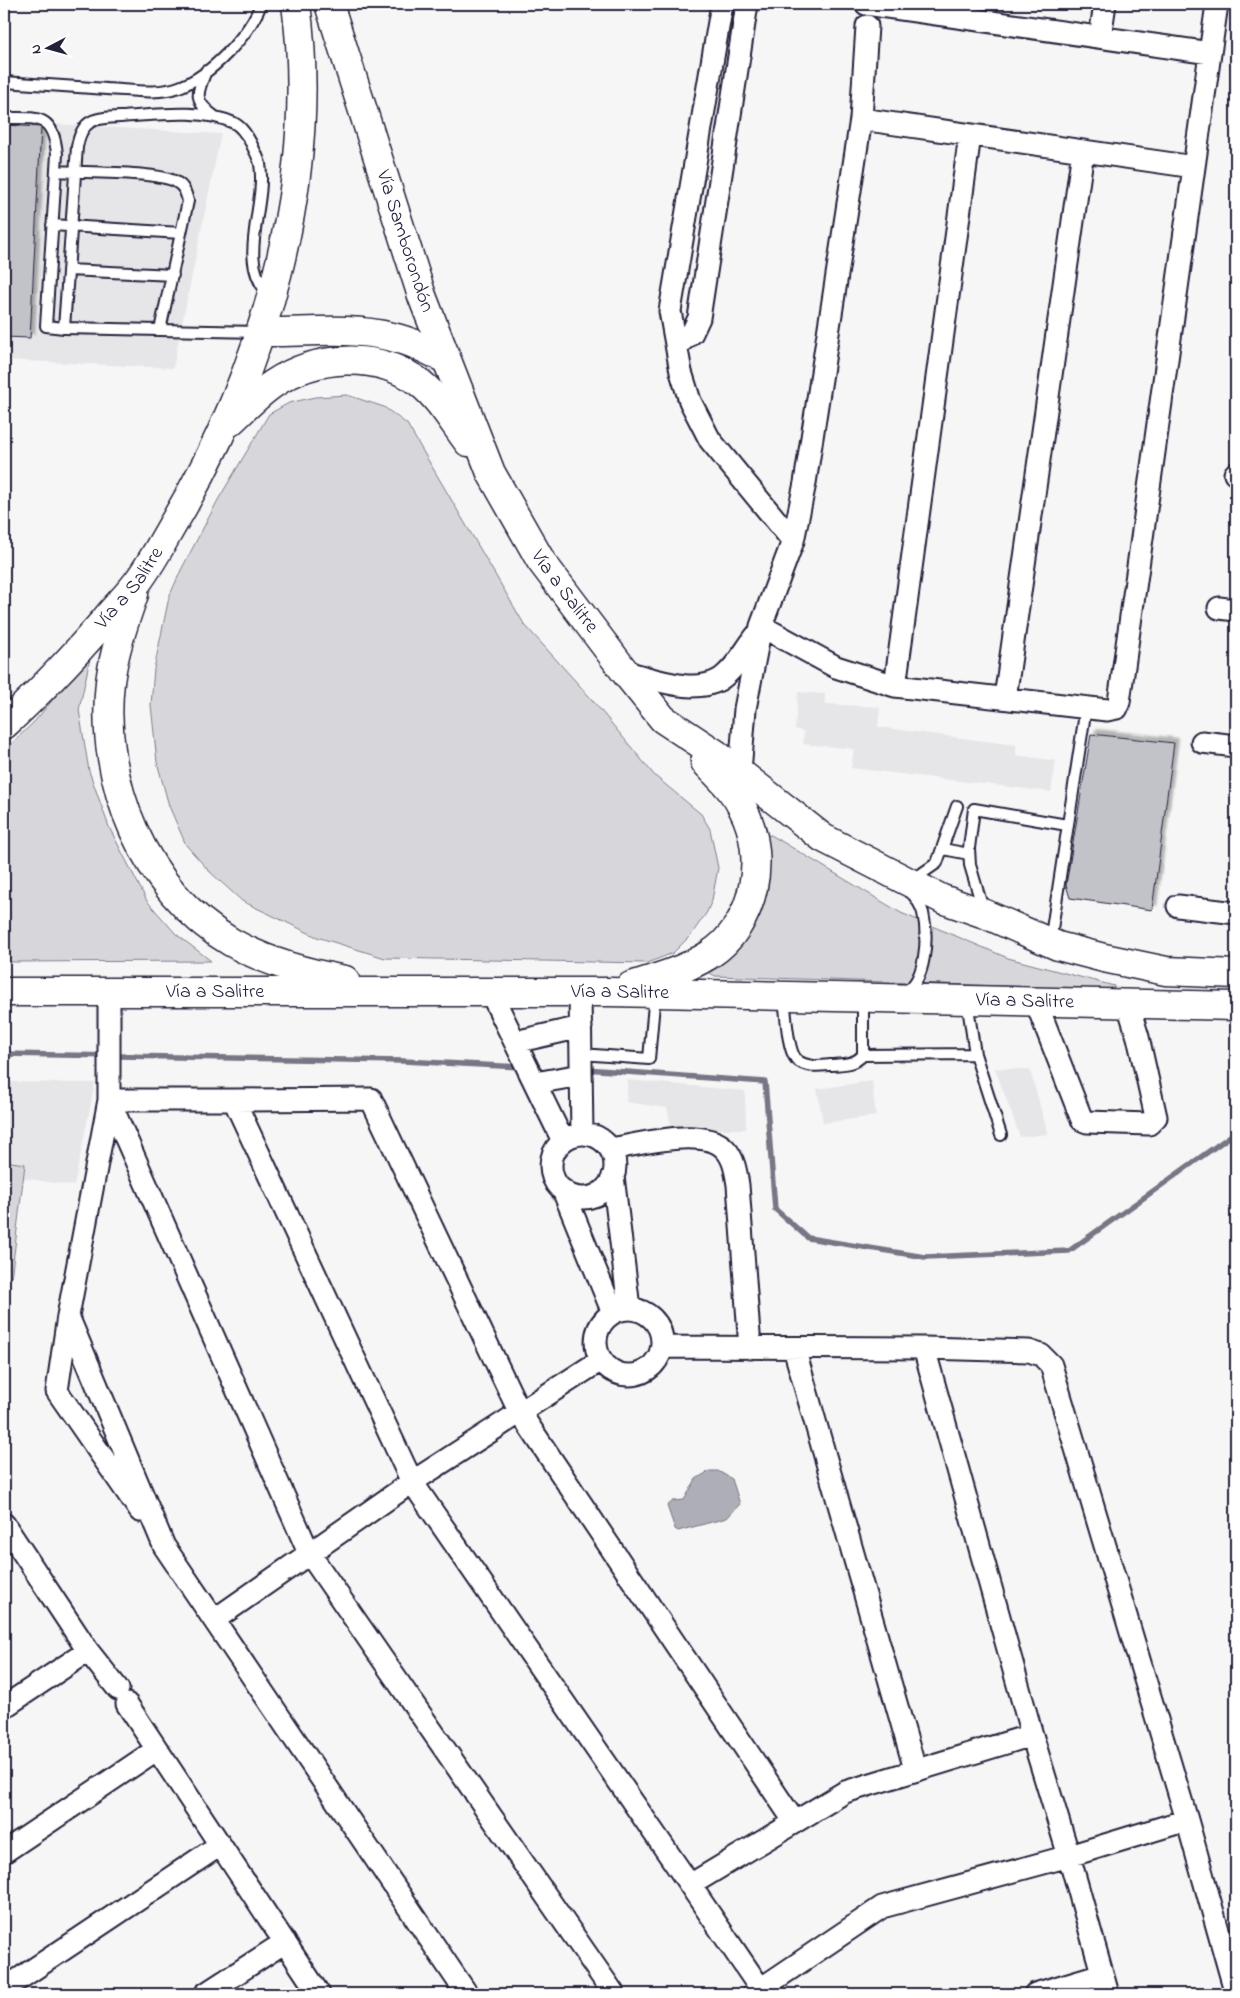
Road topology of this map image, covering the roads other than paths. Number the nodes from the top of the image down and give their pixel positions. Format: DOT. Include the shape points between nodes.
graph roads {
  1 [pos="261,4"];
  2 [pos="296,4"];
  3 [pos="329,4"];
  4 [pos="722,4"];
  5 [pos="747,4"];
  6 [pos="866,4"];
  7 [pos="1105,4"];
  8 [pos="1217,4"];
  9 [pos="987,12"];
  10 [pos="867,26"];
  11 [pos="1100,37"];
  12 [pos="1210,53"];
  13 [pos="206,70"];
  14 [pos="4,82"];
  15 [pos="4,118"];
  16 [pos="217,118"];
  17 [pos="861,119"];
  18 [pos="970,135"];
  19 [pos="1084,151"];
  20 [pos="1194,167"];
  21 [pos="56,171"];
  22 [pos="76,172"];
  23 [pos="52,225"];
  24 [pos="70,227"];
  25 [pos="181,233"];
  26 [pos="68,270"];
  27 [pos="173,275"];
  28 [pos="270,296"];
  29 [pos="64,328"];
  30 [pos="160,330"];
  31 [pos="260,332"];
  32 [pos="677,345"];
  33 [pos="445,360"];
  34 [pos="224,429"];
  35 [pos="492,473"];
  36 [pos="793,541"];
  37 [pos="139,580"];
  38 [pos="760,630"];
  39 [pos="624,672"];
  40 [pos="895,686"];
  41 [pos="1005,698"];
  42 [pos="1086,708"];
  43 [pos="663,719"];
  44 [pos="4,725"];
  45 [pos="1202,742"];
  46 [pos="1236,746"];
  47 [pos="740,772"];
  48 [pos="957,806"];
  49 [pos="1068,825"];
  50 [pos="943,849"];
  51 [pos="969,854"];
  52 [pos="901,879"];
  53 [pos="1178,906"];
  54 [pos="1236,913"];
  55 [pos="984,914"];
  56 [pos="1050,943"];
  57 [pos="1236,974"];
  58 [pos="406,991"];
  59 [pos="4,992"];
  60 [pos="610,992"];
  61 [pos="491,993"];
  62 [pos="580,993"];
  63 [pos="655,993"];
  64 [pos="109,994"];
  65 [pos="784,996"];
  66 [pos="874,998"];
  67 [pos="967,1000"];
  68 [pos="1036,1002"];
  69 [pos="1128,1005"];
  70 [pos="1236,1006"];
  71 [pos="581,1027"];
  72 [pos="515,1042"];
  73 [pos="581,1054"];
  74 [pos="975,1054"];
  75 [pos="863,1055"];
  76 [pos="581,1075"];
  77 [pos="535,1083"];
  78 [pos="109,1100"];
  79 [pos="234,1100"];
  80 [pos="1001,1135"];
  81 [pos="572,1137"];
  82 [pos="610,1150"];
  83 [pos="613,1176"];
  84 [pos="563,1190"];
  85 [pos="621,1311"];
  86 [pos="68,1316"];
  87 [pos="662,1347"];
  88 [pos="750,1348"];
  89 [pos="794,1348"];
  90 [pos="924,1348"];
  91 [pos="601,1360"];
  92 [pos="519,1411"];
  93 [pos="412,1482"];
  94 [pos="4,1524"];
  95 [pos="164,1546"];
  96 [pos="308,1553"];
  97 [pos="214,1620"];
  98 [pos="88,1651"];
  99 [pos="4,1707"];
  100 [pos="1032,1735"];
  101 [pos="156,1750"];
  102 [pos="915,1769"];
  103 [pos="1187,1820"];
  104 [pos="794,1821"];
  105 [pos="220,1845"];
  106 [pos="4,1852"];
  107 [pos="1069,1856"];
  108 [pos="690,1885"];
  109 [pos="284,1942"];
  110 [pos="1105,1984"];
  111 [pos="4,1989"];
  112 [pos="759,1993"];
  113 [pos="206,1994"];
  114 [pos="319,1994"];
  115 [pos="467,1994"];
  116 [pos="614,1994"];
  117 [pos="1035,1994"];
  118 [pos="1236,1994"];
  1 -- 13 [label="lane" via="248,29"];
  2 -- 28 [label="main road" via="301,66 297,154 291,207"];
  3 -- 33 [label="main road, Vía Samborondón"];
  4 -- 32 [label="street" via="670,311"];
  5 -- 32 [label="street" via="699,318 692,333"];
  6 -- 9 [label="street"];
  7 -- 11 [label="street"];
  8 -- 12 [label="street"];
  9 -- 11 [label="street"];
  10 -- 17 [label="street"];
  11 -- 12 [label="street"];
  12 -- 20 [label="street"];
  13 -- 14 [label="lane" via="180,87 152,91"];
  13 -- 16 [label="lane" via="198,100 204,110"];
  15 -- 21 [label="lane" via="34,118 52,127 57,154"];
  16 -- 22 [label="lane" via="193,114 107,117 90,122 80,131"];
  16 -- 28 [label="lane" via="235,124 245,132 260,163 254,265 258,284"];
  17 -- 18 [label="street"];
  17 -- 36 [label="street" via="805,483"];
  18 -- 19 [label="street"];
  18 -- 40 [label="street"];
  19 -- 20 [label="street"];
  19 -- 41 [label="street"];
  20 -- 42 [label="street" via="1119,702 1117,708 1108,710"];
  21 -- 22 [label="lane"];
  21 -- 23 [label="lane"];
  22 -- 24 [label="lane"];
  22 -- 25 [label="lane" via="153,176 178,182 188,201"];
  23 -- 24 [label="lane"];
  23 -- 29 [label="lane" via="46,323 48,327"];
  24 -- 25 [label="lane"];
  24 -- 26 [label="lane"];
  25 -- 27 [label="lane"];
  26 -- 27 [label="lane"];
  26 -- 29 [label="lane"];
  27 -- 30 [label="lane"];
  28 -- 31 [label="main road"];
  29 -- 30 [label="lane"];
  30 -- 31 [label="lane"];
  31 -- 33 [label="main road" via="378,334 403,340"];
  31 -- 34 [label="main road"];
  32 -- 36 [label="street" via="690,401 710,440"];
  33 -- 35 [label="main road, Vía Samborondón"];
  34 -- 35 [label="main road" via="260,394 288,375 329,362 369,361 397,370 421,384"];
  34 -- 37 [label="main road, Vía a Salitre" via="193,491"];
  35 -- 39 [label="main road, Vía a Salitre" via="541,562"];
  36 -- 38 [label="street"];
  37 -- 44 [label="main road, Vía a Salitre" via="69,661"];
  37 -- 58 [label="main road" via="120,633 110,681 109,739 123,807 152,863 176,895 204,923 249,951 311,973"];
  38 -- 39 [label="street" via="723,676 709,683 692,686"];
  38 -- 40 [label="street" via="836,668"];
  38 -- 47 [label="street" via="745,709"];
  39 -- 43 [label="main road, Vía a Salitre"];
  40 -- 41 [label="street"];
  41 -- 42 [label="street"];
  42 -- 49 [label="lane"];
  43 -- 47 [label="main road, Vía a Salitre"];
  43 -- 60 [label="main road" via="729,787 743,808 752,830 754,846 752,893 738,926 710,955 662,976"];
  45 -- 46 [label="street"];
  47 -- 52 [label="main road, Vía a Salitre" via="823,838"];
  48 -- 50 [label="lane"];
  49 -- 51 [label="lane" via="974,809"];
  49 -- 56 [label="lane"];
  50 -- 51 [label="lane"];
  50 -- 52 [label="lane" via="931,869"];
  51 -- 55 [label="lane"];
  52 -- 55 [label="main road, Vía a Salitre"];
  52 -- 66 [label="lane" via="923,913 922,968 918,981 910,990"];
  53 -- 54 [label="street"];
  55 -- 56 [label="main road, Vía a Salitre"];
  56 -- 57 [label="main road, Vía a Salitre" via="1166,971"];
  58 -- 61 [label="main road, Vía a Salitre"];
  58 -- 64 [label="main road, Vía a Salitre"];
  59 -- 64 [label="main road, Vía a Salitre"];
  60 -- 62 [label="main road, Vía a Salitre"];
  60 -- 63 [label="main road, Vía a Salitre"];
  61 -- 62 [label="main road, Vía a Salitre"];
  61 -- 72 [label="street"];
  62 -- 71 [label="street"];
  63 -- 65 [label="main road, Vía a Salitre"];
  63 -- 73 [label="lane" via="649,1059"];
  64 -- 78 [label="street"];
  65 -- 66 [label="main road, Vía a Salitre"];
  65 -- 75 [label="lane" via="792,1051 797,1060 813,1066 847,1064 857,1062"];
  66 -- 67 [label="main road, Vía a Salitre"];
  66 -- 75 [label="lane"];
  67 -- 68 [label="main road, Vía a Salitre"];
  67 -- 74 [label="lane"];
  68 -- 69 [label="main road, Vía a Salitre"];
  68 -- 69 [label="street" via="1082,1120 1149,1124 1156,1117"];
  69 -- 70 [label="main road, Vía a Salitre"];
  71 -- 72 [label="street"];
  71 -- 73 [label="street"];
  72 -- 77 [label="street"];
  73 -- 76 [label="street"];
  74 -- 75 [label="lane"];
  74 -- 80 [label="lane"];
  76 -- 77 [label="street"];
  76 -- 81 [label="street"];
  77 -- 81 [label="street"];
  78 -- 79 [label="street"];
  78 -- 86 [label="street"];
  78 -- 96 [label="street"];
  79 -- 92 [label="street" via="371,1100"];
  79 -- 93 [label="street"];
  81 -- 82 [label="street" via="598,1138"];
  81 -- 84 [label="street" via="555,1152 552,1165 554,1179"];
  82 -- 83 [label="street" via="614,1162"];
  82 -- 88 [label="street" via="690,1137 709,1140 724,1148 734,1163 738,1185"];
  83 -- 84 [label="street" via="604,1189 591,1196 576,1196"];
  83 -- 85 [label="street"];
  84 -- 85 [label="street"];
  85 -- 87 [label="street" via="643,1311 654,1320 662,1332"];
  85 -- 91 [label="street" via="599,1328 597,1350"];
  86 -- 95 [label="street"];
  86 -- 95 [label="street" via="57,1391"];
  87 -- 88 [label="street"];
  87 -- 91 [label="street" via="652,1367 630,1376 619,1374"];
  88 -- 89 [label="street"];
  89 -- 90 [label="street"];
  89 -- 102 [label="street"];
  90 -- 100 [label="street"];
  90 -- 103 [label="street" via="1029,1351 1041,1355 1051,1365"];
  91 -- 92 [label="street"];
  92 -- 93 [label="street"];
  92 -- 104 [label="street"];
  93 -- 96 [label="street"];
  93 -- 108 [label="street"];
  94 -- 98 [label="street"];
  95 -- 97 [label="street"];
  96 -- 97 [label="street"];
  96 -- 116 [label="street"];
  97 -- 115 [label="street"];
  98 -- 99 [label="street"];
  98 -- 101 [label="street" via="123,1696"];
  100 -- 102 [label="street"];
  100 -- 107 [label="street"];
  101 -- 105 [label="street"];
  101 -- 106 [label="street"];
  102 -- 104 [label="street" via="845,1792"];
  103 -- 107 [label="street"];
  103 -- 118 [label="street"];
  104 -- 108 [label="street"];
  105 -- 109 [label="street"];
  105 -- 111 [label="street"];
  107 -- 110 [label="street"];
  107 -- 112 [label="street" via="882,1906"];
  108 -- 112 [label="street"];
  109 -- 113 [label="street"];
  109 -- 114 [label="street"];
  110 -- 117 [label="street"];
}
